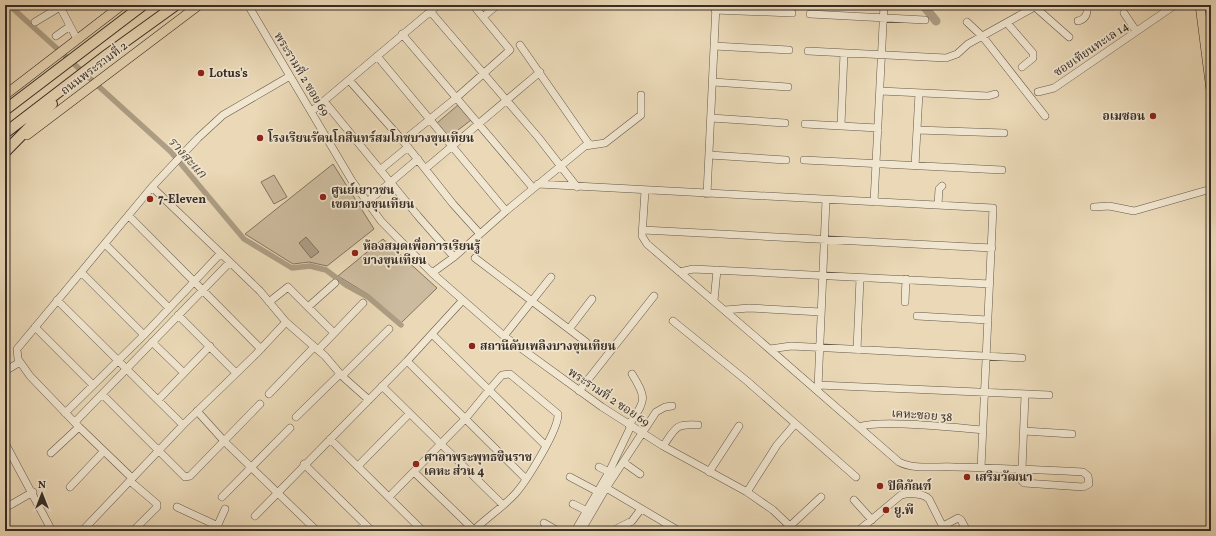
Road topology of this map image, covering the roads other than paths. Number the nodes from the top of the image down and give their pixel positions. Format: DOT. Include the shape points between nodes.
graph roads {
  1 [pos="122,5"];
  2 [pos="143,5"];
  3 [pos="176,5"];
  4 [pos="199,5"];
  5 [pos="248,5"];
  6 [pos="438,5"];
  7 [pos="473,5"];
  8 [pos="884,5"];
  9 [pos="1087,5"];
  10 [pos="1175,5"];
  11 [pos="1200,5"];
  12 [pos="60,6"];
  13 [pos="496,6"];
  14 [pos="1037,6"];
  15 [pos="716,8"];
  16 [pos="430,11"];
  17 [pos="792,13"];
  18 [pos="810,14"];
  19 [pos="1124,14"];
  20 [pos="483,17"];
  21 [pos="883,18"];
  22 [pos="925,20"];
  23 [pos="1078,21"];
  24 [pos="35,22"];
  25 [pos="967,22"];
  26 [pos="1007,23"];
  27 [pos="70,26"];
  28 [pos="1136,32"];
  29 [pos="402,34"];
  30 [pos="56,36"];
  31 [pos="983,37"];
  32 [pos="1069,37"];
  33 [pos="77,39"];
  34 [pos="520,45"];
  35 [pos="714,46"];
  36 [pos="788,50"];
  37 [pos="808,51"];
  38 [pos="844,53"];
  39 [pos="882,54"];
  40 [pos="377,56"];
  41 [pos="1022,67"];
  42 [pos="540,72"];
  43 [pos="482,73"];
  44 [pos="290,76"];
  45 [pos="76,79"];
  46 [pos="349,80"];
  47 [pos="713,82"];
  48 [pos="788,87"];
  49 [pos="1211,90"];
  50 [pos="880,91"];
  51 [pos="1038,92"];
  52 [pos="919,93"];
  53 [pos="995,94"];
  54 [pos="5,95"];
  55 [pos="642,95"];
  56 [pos="456,98"];
  57 [pos="507,100"];
  58 [pos="324,101"];
  59 [pos="5,110"];
  60 [pos="312,111"];
  61 [pos="1045,116"];
  62 [pos="711,118"];
  63 [pos="430,119"];
  64 [pos="479,123"];
  65 [pos="785,123"];
  66 [pos="805,124"];
  67 [pos="841,125"];
  68 [pos="878,128"];
  69 [pos="917,130"];
  70 [pos="5,133"];
  71 [pos="1004,133"];
  72 [pos="406,144"];
  73 [pos="589,144"];
  74 [pos="452,145"];
  75 [pos="6,151"];
  76 [pos="709,155"];
  77 [pos="418,159"];
  78 [pos="786,160"];
  79 [pos="804,160"];
  80 [pos="876,164"];
  81 [pos="561,165"];
  82 [pos="915,166"];
  83 [pos="425,169"];
  84 [pos="380,170"];
  85 [pos="1002,170"];
  86 [pos="390,182"];
  87 [pos="536,186"];
  88 [pos="942,186"];
  89 [pos="152,187"];
  90 [pos="577,187"];
  91 [pos="1211,189"];
  92 [pos="645,191"];
  93 [pos="707,194"];
  94 [pos="826,200"];
  95 [pos="367,202"];
  96 [pos="874,202"];
  97 [pos="938,205"];
  98 [pos="1094,207"];
  99 [pos="506,211"];
  100 [pos="129,216"];
  101 [pos="643,230"];
  102 [pos="480,234"];
  103 [pos="824,239"];
  104 [pos="105,244"];
  105 [pos="992,248"];
  106 [pos="220,254"];
  107 [pos="454,257"];
  108 [pos="475,258"];
  109 [pos="229,264"];
  110 [pos="717,270"];
  111 [pos="81,272"];
  112 [pos="680,272"];
  113 [pos="432,273"];
  114 [pos="823,275"];
  115 [pos="551,277"];
  116 [pos="860,278"];
  117 [pos="906,279"];
  118 [pos="194,281"];
  119 [pos="335,283"];
  120 [pos="990,284"];
  121 [pos="204,291"];
  122 [pos="654,296"];
  123 [pos="57,300"];
  124 [pos="532,300"];
  125 [pos="592,300"];
  126 [pos="462,301"];
  127 [pos="714,301"];
  128 [pos="269,302"];
  129 [pos="363,302"];
  130 [pos="905,302"];
  131 [pos="308,307"];
  132 [pos="169,308"];
  133 [pos="725,310"];
  134 [pos="821,312"];
  135 [pos="178,315"];
  136 [pos="916,316"];
  137 [pos="988,320"];
  138 [pos="673,321"];
  139 [pos="286,322"];
  140 [pos="35,327"];
  141 [pos="389,329"];
  142 [pos="570,329"];
  143 [pos="334,333"];
  144 [pos="432,334"];
  145 [pos="144,335"];
  146 [pos="504,336"];
  147 [pos="152,342"];
  148 [pos="586,342"];
  149 [pos="210,346"];
  150 [pos="819,348"];
  151 [pos="261,349"];
  152 [pos="316,349"];
  153 [pos="770,349"];
  154 [pos="857,350"];
  155 [pos="987,356"];
  156 [pos="1022,358"];
  157 [pos="117,361"];
  158 [pos="407,361"];
  159 [pos="20,362"];
  160 [pos="126,370"];
  161 [pos="5,371"];
  162 [pos="184,373"];
  163 [pos="236,373"];
  164 [pos="632,374"];
  165 [pos="341,375"];
  166 [pos="93,385"];
  167 [pos="382,386"];
  168 [pos="818,389"];
  169 [pos="489,390"];
  170 [pos="579,391"];
  171 [pos="102,394"];
  172 [pos="269,394"];
  173 [pos="986,394"];
  174 [pos="1026,395"];
  175 [pos="1049,396"];
  176 [pos="158,400"];
  177 [pos="368,400"];
  178 [pos="260,404"];
  179 [pos="672,406"];
  180 [pos="197,411"];
  181 [pos="65,413"];
  182 [pos="409,414"];
  183 [pos="296,417"];
  184 [pos="466,418"];
  185 [pos="698,424"];
  186 [pos="795,424"];
  187 [pos="77,425"];
  188 [pos="183,425"];
  189 [pos="630,425"];
  190 [pos="739,426"];
  191 [pos="290,428"];
  192 [pos="860,428"];
  193 [pos="984,430"];
  194 [pos="1024,432"];
  195 [pos="642,433"];
  196 [pos="1072,434"];
  197 [pos="330,439"];
  198 [pos="224,441"];
  199 [pos="5,443"];
  200 [pos="440,444"];
  201 [pos="546,446"];
  202 [pos="663,446"];
  203 [pos="104,451"];
  204 [pos="158,451"];
  205 [pos="51,453"];
  206 [pos="623,462"];
  207 [pos="304,464"];
  208 [pos="358,466"];
  209 [pos="251,467"];
  210 [pos="599,467"];
  211 [pos="982,468"];
  212 [pos="1021,469"];
  213 [pos="414,472"];
  214 [pos="609,472"];
  215 [pos="709,472"];
  216 [pos="640,474"];
  217 [pos="570,477"];
  218 [pos="856,477"];
  219 [pos="131,479"];
  220 [pos="526,479"];
  221 [pos="70,487"];
  222 [pos="602,490"];
  223 [pos="32,492"];
  224 [pos="277,492"];
  225 [pos="747,492"];
  226 [pos="222,497"];
  227 [pos="389,497"];
  228 [pos="821,497"];
  229 [pos="854,500"];
  230 [pos="573,504"];
  231 [pos="503,505"];
  232 [pos="177,507"];
  233 [pos="5,508"];
  234 [pos="225,509"];
  235 [pos="641,509"];
  236 [pos="587,512"];
  237 [pos="255,516"];
  238 [pos="872,520"];
  239 [pos="544,523"];
  240 [pos="365,524"];
  241 [pos="216,528"];
  242 [pos="793,528"];
  243 [pos="84,529"];
  244 [pos="944,529"];
  245 [pos="579,530"];
  246 [pos="677,530"];
  247 [pos="52,531"];
  248 [pos="133,531"];
  249 [pos="317,531"];
  250 [pos="358,531"];
  251 [pos="372,531"];
  252 [pos="423,531"];
  253 [pos="473,531"];
  254 [pos="558,531"];
  255 [pos="612,531"];
  256 [pos="858,531"];
  257 [pos="968,531"];
  1 -- 33 [label="main road"];
  2 -- 59 [label="highway, ถนนพระรามที่ 2"];
  3 -- 45 [label="highway, ถนนพระรามที่ 2"];
  4 -- 75 [label="main road, ถนนพระรามที่ 2"];
  5 -- 44 [label="street, พระรามที่ 2 ซอย 69"];
  6 -- 16 [label="street"];
  7 -- 20 [label="street"];
  8 -- 21 [label="street"];
  9 -- 23 [label="street" via="1085,19"];
  10 -- 28 [label="street, ซอยเทียนทะเล 14"];
  11 -- 49 [label="main road"];
  12 -- 24 [label="street"];
  12 -- 27 [label="street"];
  13 -- 20 [label="street"];
  14 -- 26 [label="street"];
  14 -- 32 [label="street"];
  15 -- 17 [label="street"];
  15 -- 35 [label="street"];
  16 -- 29 [label="street"];
  16 -- 43 [label="street"];
  18 -- 21 [label="street"];
  19 -- 28 [label="street"];
  20 -- 43 [label="street" via="510,50"];
  21 -- 22 [label="street"];
  21 -- 39 [label="street"];
  25 -- 31 [label="street"];
  26 -- 31 [label="street"];
  26 -- 41 [label="street" via="1033,53 1033,58"];
  27 -- 30 [label="street"];
  27 -- 33 [label="street"];
  28 -- 51 [label="street, ซอยเทียนทะเล 14" via="1054,88"];
  29 -- 40 [label="street"];
  29 -- 56 [label="street"];
  31 -- 39 [label="street" via="946,58"];
  31 -- 61 [label="street"];
  33 -- 54 [label="main road"];
  34 -- 42 [label="street"];
  35 -- 36 [label="street"];
  35 -- 47 [label="street"];
  37 -- 38 [label="street"];
  38 -- 39 [label="street"];
  38 -- 67 [label="street"];
  39 -- 50 [label="street"];
  40 -- 46 [label="street"];
  40 -- 63 [label="street"];
  42 -- 57 [label="street"];
  42 -- 73 [label="street"];
  43 -- 56 [label="street"];
  43 -- 57 [label="street"];
  44 -- 60 [label="street, พระรามที่ 2 ซอย 69"];
  44 -- 89 [label="street" via="223,115"];
  45 -- 70 [label="highway, ถนนพระรามที่ 2"];
  45 -- 75 [label="highway"];
  46 -- 58 [label="street"];
  46 -- 72 [label="street"];
  47 -- 48 [label="street"];
  47 -- 62 [label="street"];
  50 -- 52 [label="street"];
  50 -- 68 [label="street"];
  52 -- 53 [label="street" via="988,96"];
  52 -- 69 [label="street"];
  55 -- 73 [label="street" via="641,115 605,143"];
  56 -- 63 [label="street"];
  56 -- 64 [label="street"];
  57 -- 64 [label="street"];
  57 -- 81 [label="street"];
  58 -- 60 [label="street"];
  58 -- 84 [label="street"];
  60 -- 95 [label="street, พระรามที่ 2 ซอย 69"];
  62 -- 65 [label="street"];
  62 -- 76 [label="street"];
  63 -- 72 [label="street"];
  63 -- 74 [label="street"];
  64 -- 74 [label="street"];
  64 -- 87 [label="street"];
  66 -- 67 [label="street"];
  67 -- 68 [label="street"];
  68 -- 80 [label="street"];
  69 -- 71 [label="street"];
  69 -- 82 [label="street"];
  72 -- 77 [label="street"];
  72 -- 84 [label="street"];
  73 -- 81 [label="street"];
  74 -- 83 [label="street"];
  74 -- 99 [label="street"];
  76 -- 78 [label="street"];
  76 -- 93 [label="street"];
  77 -- 83 [label="street"];
  77 -- 86 [label="street"];
  79 -- 80 [label="street"];
  80 -- 82 [label="street"];
  80 -- 96 [label="street"];
  81 -- 87 [label="street"];
  81 -- 90 [label="street"];
  82 -- 85 [label="street"];
  83 -- 102 [label="street"];
  84 -- 86 [label="street"];
  86 -- 95 [label="street"];
  86 -- 107 [label="street"];
  87 -- 90 [label="street"];
  87 -- 99 [label="street"];
  88 -- 97 [label="street" via="939,189"];
  89 -- 100 [label="street"];
  89 -- 106 [label="street"];
  90 -- 92 [label="street"];
  91 -- 98 [label="street" via="1134,211 1109,206"];
  92 -- 93 [label="street"];
  92 -- 101 [label="street"];
  93 -- 94 [label="street"];
  94 -- 96 [label="street"];
  94 -- 103 [label="street"];
  95 -- 113 [label="street, พระรามที่ 2 ซอย 69" via="386,227"];
  96 -- 97 [label="street" via="911,207"];
  97 -- 105 [label="street" via="993,208"];
  99 -- 102 [label="street"];
  100 -- 104 [label="street"];
  100 -- 118 [label="street"];
  101 -- 103 [label="street"];
  101 -- 112 [label="street" via="643,239 647,244"];
  102 -- 107 [label="street"];
  103 -- 105 [label="street" via="910,239"];
  103 -- 114 [label="street"];
  104 -- 111 [label="street"];
  104 -- 132 [label="street"];
  105 -- 120 [label="street"];
  106 -- 109 [label="street"];
  106 -- 118 [label="street"];
  107 -- 113 [label="street"];
  108 -- 124 [label="street"];
  109 -- 121 [label="street"];
  109 -- 128 [label="street"];
  110 -- 112 [label="street" via="693,269"];
  110 -- 114 [label="street"];
  110 -- 127 [label="street"];
  111 -- 123 [label="street"];
  111 -- 145 [label="street"];
  112 -- 127 [label="street"];
  113 -- 126 [label="street, พระรามที่ 2 ซอย 69"];
  114 -- 116 [label="street"];
  114 -- 134 [label="street"];
  115 -- 124 [label="street"];
  116 -- 117 [label="street"];
  116 -- 154 [label="street"];
  117 -- 120 [label="street"];
  117 -- 130 [label="street"];
  118 -- 121 [label="street"];
  118 -- 132 [label="street"];
  119 -- 131 [label="street"];
  120 -- 137 [label="street"];
  121 -- 135 [label="street"];
  121 -- 151 [label="street"];
  122 -- 170 [label="street"];
  123 -- 140 [label="street"];
  123 -- 157 [label="street"];
  124 -- 142 [label="street"];
  124 -- 146 [label="street"];
  125 -- 142 [label="street"];
  126 -- 144 [label="street"];
  126 -- 146 [label="street, พระรามที่ 2 ซอย 69"];
  127 -- 133 [label="street"];
  128 -- 131 [label="street" via="287,286"];
  128 -- 139 [label="street"];
  129 -- 143 [label="street"];
  131 -- 143 [label="street"];
  132 -- 145 [label="street"];
  133 -- 134 [label="street" via="749,308"];
  133 -- 153 [label="street"];
  134 -- 150 [label="street"];
  135 -- 147 [label="street"];
  135 -- 149 [label="street"];
  136 -- 137 [label="street"];
  137 -- 155 [label="street"];
  138 -- 186 [label="street"];
  139 -- 151 [label="street"];
  139 -- 152 [label="street"];
  140 -- 159 [label="street" via="17,349"];
  140 -- 166 [label="street"];
  141 -- 165 [label="street"];
  142 -- 148 [label="street"];
  143 -- 152 [label="street"];
  144 -- 158 [label="street"];
  144 -- 169 [label="street"];
  145 -- 157 [label="street"];
  146 -- 170 [label="street, พระรามที่ 2 ซอย 69"];
  147 -- 160 [label="street"];
  147 -- 162 [label="street"];
  149 -- 162 [label="street"];
  149 -- 163 [label="street"];
  150 -- 153 [label="street" via="784,346"];
  150 -- 154 [label="street"];
  150 -- 168 [label="street"];
  151 -- 163 [label="street"];
  152 -- 165 [label="street"];
  152 -- 172 [label="street"];
  153 -- 168 [label="street"];
  154 -- 155 [label="street"];
  155 -- 156 [label="street"];
  155 -- 173 [label="street"];
  157 -- 160 [label="street"];
  157 -- 166 [label="street"];
  158 -- 167 [label="street"];
  158 -- 184 [label="street"];
  159 -- 161 [label="street"];
  159 -- 181 [label="street"];
  160 -- 171 [label="street"];
  160 -- 176 [label="street"];
  162 -- 176 [label="street"];
  163 -- 180 [label="street"];
  164 -- 189 [label="street" via="642,390 643,398 642,405"];
  165 -- 177 [label="street"];
  165 -- 183 [label="street"];
  166 -- 181 [label="street"];
  167 -- 177 [label="street"];
  167 -- 182 [label="street"];
  168 -- 173 [label="street"];
  168 -- 192 [label="street"];
  169 -- 184 [label="street"];
  169 -- 201 [label="street"];
  169 -- 201 [label="street" via="502,375 510,374 554,410 558,414 557,424"];
  170 -- 189 [label="street, พระรามที่ 2 ซอย 69"];
  171 -- 187 [label="street"];
  171 -- 204 [label="street"];
  173 -- 174 [label="street"];
  173 -- 193 [label="street"];
  174 -- 175 [label="street"];
  174 -- 194 [label="street"];
  176 -- 188 [label="street"];
  177 -- 197 [label="street"];
  178 -- 198 [label="street"];
  179 -- 195 [label="street" via="656,412"];
  180 -- 188 [label="street"];
  180 -- 198 [label="street"];
  181 -- 187 [label="street"];
  182 -- 200 [label="street"];
  182 -- 208 [label="street"];
  184 -- 200 [label="street"];
  184 -- 220 [label="street"];
  185 -- 202 [label="street" via="679,426"];
  186 -- 218 [label="street"];
  186 -- 225 [label="street" via="777,444"];
  187 -- 203 [label="street"];
  187 -- 205 [label="street"];
  188 -- 204 [label="street"];
  189 -- 195 [label="street, พระรามที่ 2 ซอย 69"];
  189 -- 214 [label="street"];
  190 -- 215 [label="street"];
  191 -- 209 [label="street"];
  192 -- 193 [label="street, เคหะซอย 38" via="879,424"];
  192 -- 211 [label="street" via="904,464"];
  193 -- 211 [label="street"];
  194 -- 196 [label="street"];
  194 -- 212 [label="street"];
  195 -- 202 [label="street, พระรามที่ 2 ซอย 69"];
  195 -- 206 [label="street"];
  197 -- 207 [label="street"];
  197 -- 208 [label="street"];
  198 -- 204 [label="street" via="188,477 183,476"];
  198 -- 209 [label="street"];
  199 -- 223 [label="street"];
  200 -- 213 [label="street"];
  200 -- 231 [label="street"];
  201 -- 220 [label="street"];
  202 -- 215 [label="street, พระรามที่ 2 ซอย 69"];
  203 -- 219 [label="street"];
  203 -- 221 [label="street"];
  204 -- 219 [label="street"];
  206 -- 216 [label="street"];
  206 -- 222 [label="street"];
  207 -- 224 [label="street"];
  207 -- 240 [label="street"];
  208 -- 227 [label="street"];
  209 -- 224 [label="street"];
  209 -- 226 [label="street"];
  210 -- 214 [label="street"];
  211 -- 212 [label="street"];
  212 -- 212 [label="street" via="1020,479 1024,483 1083,487 1089,484 1088,476 1083,472"];
  213 -- 227 [label="street"];
  213 -- 253 [label="street"];
  214 -- 222 [label="street"];
  215 -- 225 [label="street, พระรามที่ 2 ซอย 69"];
  217 -- 222 [label="street"];
  219 -- 243 [label="street"];
  219 -- 248 [label="street" via="157,504 157,508"];
  220 -- 231 [label="street"];
  222 -- 235 [label="street"];
  222 -- 236 [label="street"];
  222 -- 245 [label="street"];
  223 -- 233 [label="street"];
  223 -- 247 [label="street"];
  224 -- 237 [label="street"];
  224 -- 249 [label="street"];
  225 -- 242 [label="street, พระรามที่ 2 ซอย 69"];
  227 -- 252 [label="street"];
  228 -- 242 [label="street"];
  229 -- 238 [label="street"];
  230 -- 236 [label="street"];
  231 -- 253 [label="street"];
  232 -- 241 [label="street"];
  234 -- 241 [label="street"];
  235 -- 246 [label="street"];
  235 -- 255 [label="street" via="632,521"];
  236 -- 245 [label="street"];
  238 -- 244 [label="street" via="901,495 909,494 929,499"];
  238 -- 256 [label="street"];
  239 -- 254 [label="street"];
  240 -- 250 [label="street"];
  240 -- 251 [label="street"];
  244 -- 257 [label="street" via="958,518"];
}
